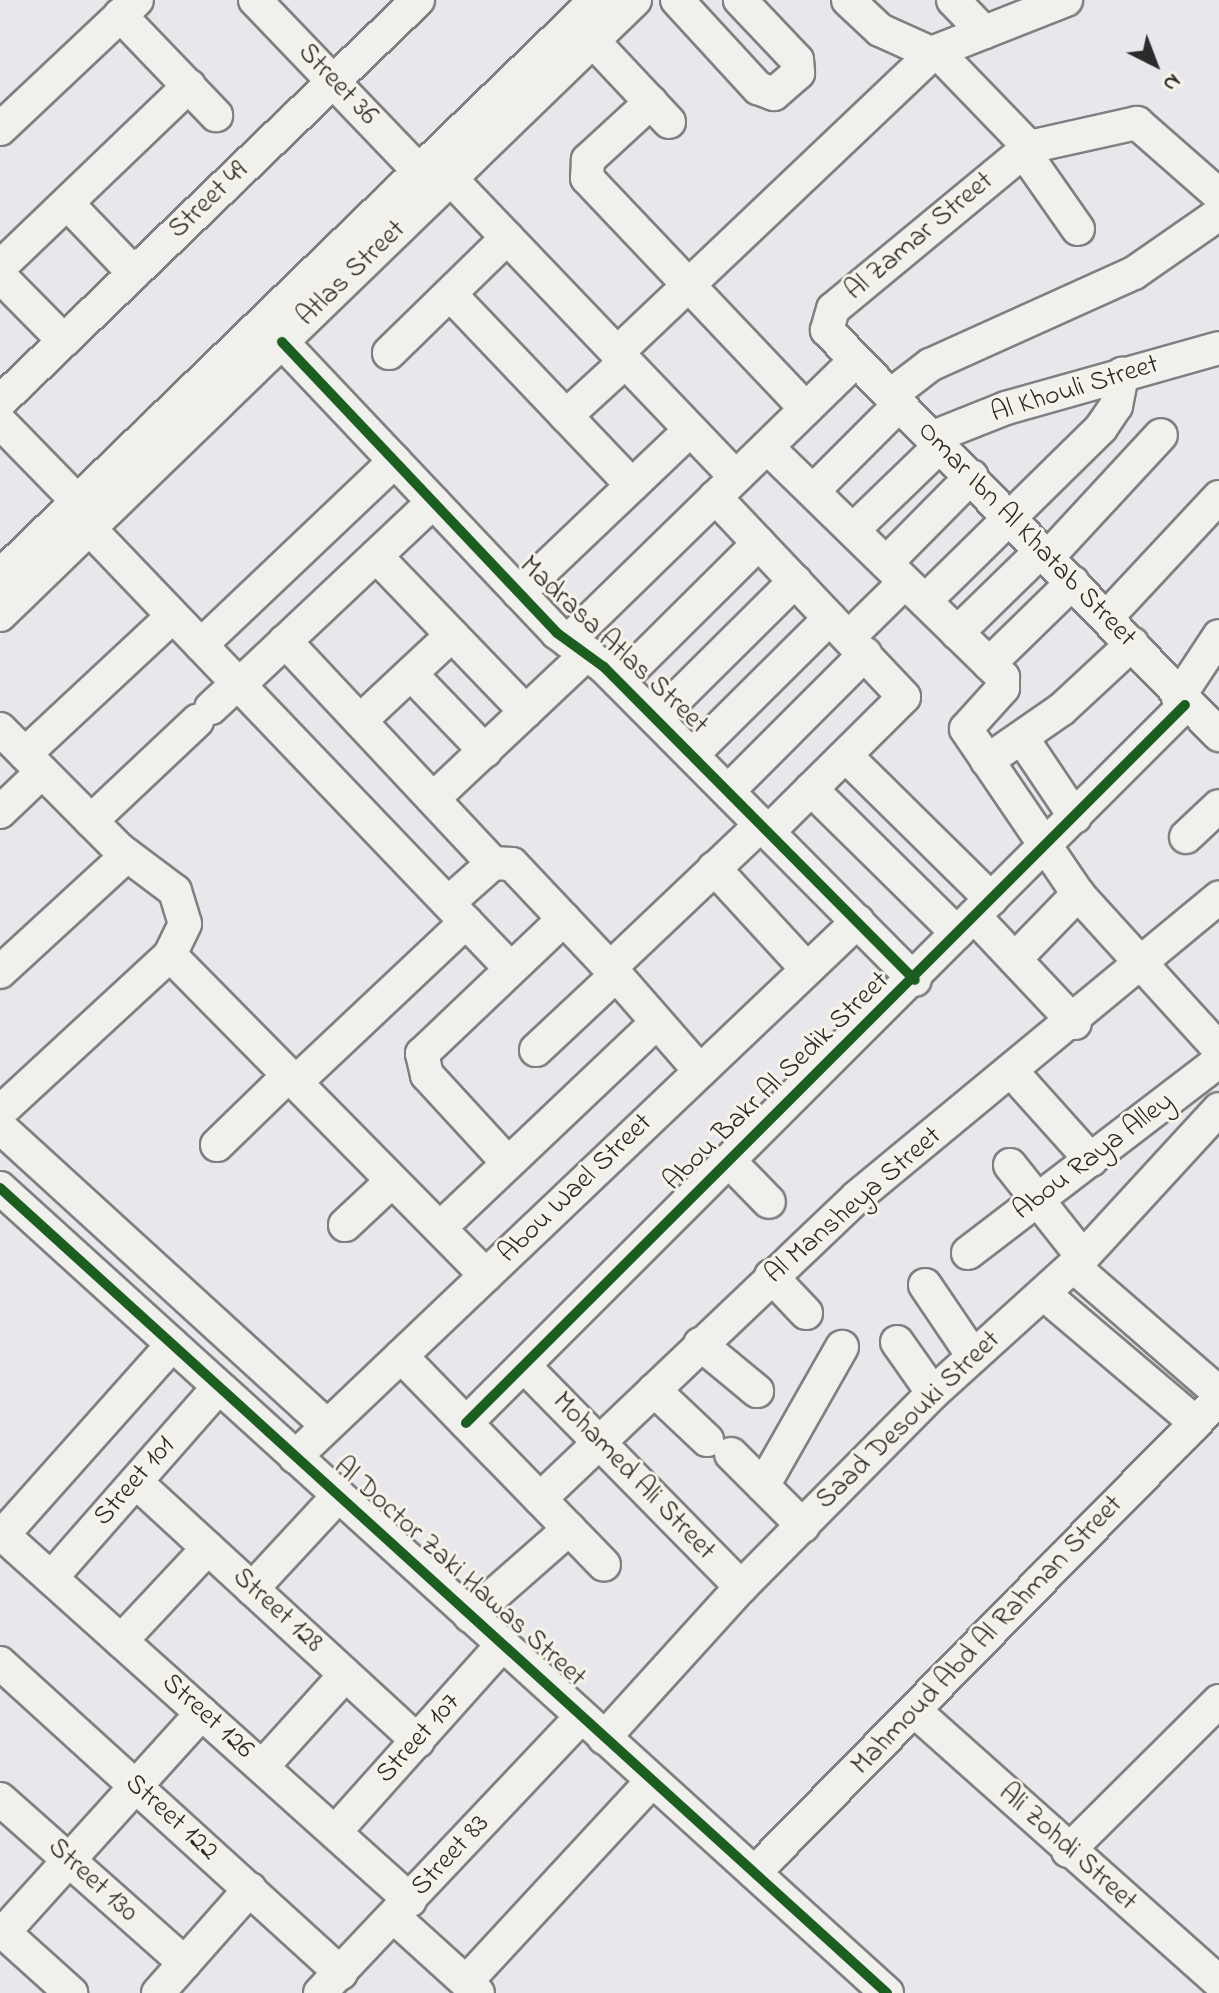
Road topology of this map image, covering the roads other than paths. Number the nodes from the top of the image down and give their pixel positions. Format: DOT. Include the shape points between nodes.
graph roads {
  1 [pos="255,0"];
  2 [pos="596,0"];
  3 [pos="635,0"];
  4 [pos="677,0"];
  5 [pos="740,0"];
  6 [pos="848,0"];
  7 [pos="953,0"];
  8 [pos="1066,0"];
  9 [pos="415,1"];
  10 [pos="128,8"];
  11 [pos="984,32"];
  12 [pos="593,41"];
  13 [pos="934,52"];
  14 [pos="333,82"];
  15 [pos="189,86"];
  16 [pos="216,115"];
  17 [pos="0,129"];
  18 [pos="1026,149"];
  19 [pos="419,171"];
  20 [pos="451,179"];
  21 [pos="1219,195"];
  22 [pos="67,203"];
  23 [pos="1219,214"];
  24 [pos="1078,229"];
  25 [pos="507,238"];
  26 [pos="0,267"];
  27 [pos="134,273"];
  28 [pos="0,276"];
  29 [pos="689,285"];
  30 [pos="450,294"];
  31 [pos="831,335"];
  32 [pos="64,341"];
  33 [pos="282,342"];
  34 [pos="389,353"];
  35 [pos="1215,356"];
  36 [pos="621,357"];
  37 [pos="855,361"];
  38 [pos="1122,374"];
  39 [pos="895,400"];
  40 [pos="0,402"];
  41 [pos="806,409"];
  42 [pos="566,416"];
  43 [pos="0,422"];
  44 [pos="690,430"];
  45 [pos="1161,435"];
  46 [pos="937,441"];
  47 [pos="767,447"];
  48 [pos="395,461"];
  49 [pos="972,476"];
  50 [pos="116,483"];
  51 [pos="632,485"];
  52 [pos="726,487"];
  53 [pos="813,491"];
  54 [pos="1219,497"];
  55 [pos="433,502"];
  56 [pos="83,515"];
  57 [pos="1009,515"];
  58 [pos="853,530"];
  59 [pos="759,543"];
  60 [pos="1045,554"];
  61 [pos="376,556"];
  62 [pos="0,576"];
  63 [pos="795,581"];
  64 [pos="905,582"];
  65 [pos="1073,582"];
  66 [pos="519,593"];
  67 [pos="0,615"];
  68 [pos="173,616"];
  69 [pos="1107,617"];
  70 [pos="957,633"];
  71 [pos="452,635"];
  72 [pos="848,636"];
  73 [pos="1219,636"];
  74 [pos="285,641"];
  75 [pos="1132,644"];
  76 [pos="201,645"];
  77 [pos="578,647"];
  78 [pos="989,664"];
  79 [pos="411,674"];
  80 [pos="619,682"];
  81 [pos="238,684"];
  82 [pos="1182,702"];
  83 [pos="526,712"];
  84 [pos="656,719"];
  85 [pos="360,721"];
  86 [pos="0,729"];
  87 [pos="1219,735"];
  88 [pos="1022,738"];
  89 [pos="485,751"];
  90 [pos="692,755"];
  91 [pos="846,756"];
  92 [pos="987,761"];
  93 [pos="33,763"];
  94 [pos="811,789"];
  95 [pos="728,791"];
  96 [pos="433,799"];
  97 [pos="1219,806"];
  98 [pos="0,812"];
  99 [pos="1075,817"];
  100 [pos="91,821"];
  101 [pos="765,828"];
  102 [pos="1186,837"];
  103 [pos="1044,845"];
  104 [pos="126,856"];
  105 [pos="493,863"];
  106 [pos="714,868"];
  107 [pos="1078,894"];
  108 [pos="1219,898"];
  109 [pos="457,912"];
  110 [pos="974,916"];
  111 [pos="564,919"];
  112 [pos="858,921"];
  113 [pos="170,955"];
  114 [pos="1015,959"];
  115 [pos="1143,964"];
  116 [pos="510,968"];
  117 [pos="807,969"];
  118 [pos="0,972"];
  119 [pos="611,974"];
  120 [pos="915,980"];
  121 [pos="1075,1023"];
  122 [pos="655,1024"];
  123 [pos="1219,1049"];
  124 [pos="536,1050"];
  125 [pos="1219,1061"];
  126 [pos="700,1071"];
  127 [pos="1013,1073"];
  128 [pos="292,1079"];
  129 [pos="1219,1109"];
  130 [pos="0,1112"];
  131 [pos="0,1127"];
  132 [pos="217,1145"];
  133 [pos="1091,1160"];
  134 [pos="729,1161"];
  135 [pos="508,1163"];
  136 [pos="1010,1165"];
  137 [pos="392,1181"];
  138 [pos="0,1188"];
  139 [pos="1040,1200"];
  140 [pos="769,1202"];
  141 [pos="345,1225"];
  142 [pos="440,1228"];
  143 [pos="968,1253"];
  144 [pos="1078,1261"];
  145 [pos="486,1275"];
  146 [pos="771,1276"];
  147 [pos="925,1285"];
  148 [pos="1044,1294"];
  149 [pos="806,1313"];
  150 [pos="897,1342"];
  151 [pos="700,1344"];
  152 [pos="172,1345"];
  153 [pos="842,1347"];
  154 [pos="401,1356"];
  155 [pos="973,1356"];
  156 [pos="526,1368"];
  157 [pos="219,1387"];
  158 [pos="654,1390"];
  159 [pos="757,1391"];
  160 [pos="933,1393"];
  161 [pos="1219,1393"];
  162 [pos="1219,1399"];
  163 [pos="466,1423"];
  164 [pos="1196,1423"];
  165 [pos="327,1426"];
  166 [pos="599,1442"];
  167 [pos="295,1457"];
  168 [pos="136,1482"];
  169 [pos="763,1486"];
  170 [pos="338,1496"];
  171 [pos="540,1499"];
  172 [pos="803,1526"];
  173 [pos="569,1529"];
  174 [pos="2,1536"];
  175 [pos="208,1548"];
  176 [pos="604,1565"];
  177 [pos="51,1578"];
  178 [pos="741,1587"];
  179 [pos="252,1589"];
  180 [pos="470,1616"];
  181 [pos="121,1641"];
  182 [pos="502,1645"];
  183 [pos="0,1663"];
  184 [pos="345,1675"];
  185 [pos="1219,1701"];
  186 [pos="916,1712"];
  187 [pos="202,1713"];
  188 [pos="592,1727"];
  189 [pos="418,1741"];
  190 [pos="262,1767"];
  191 [pos="652,1781"];
  192 [pos="136,1786"];
  193 [pos="0,1799"];
  194 [pos="335,1832"];
  195 [pos="1068,1851"];
  196 [pos="69,1860"];
  197 [pos="755,1872"];
  198 [pos="250,1889"];
  199 [pos="402,1908"];
  200 [pos="2,1931"];
  201 [pos="185,1963"];
  202 [pos="1219,1982"];
  203 [pos="331,1983"];
  204 [pos="472,1988"];
  205 [pos="71,1993"];
  206 [pos="158,1993"];
  207 [pos="887,1993"];
  1 -- 14 [label="street, Street 36"];
  2 -- 19 [label="street, Atlas Street"];
  3 -- 12 [label="street, Atlas Street"];
  4 -- 5 [label="street" via="758,88 774,94 798,73 797,60"];
  6 -- 13 [label="street" via="880,30"];
  7 -- 11 [label="street"];
  8 -- 11 [label="street"];
  9 -- 14 [label="street, Street 49"];
  10 -- 15 [label="street"];
  10 -- 17 [label="street"];
  11 -- 13 [label="street"];
  12 -- 20 [label="street, Atlas Street"];
  12 -- 29 [label="street" via="660,112 585,169"];
  13 -- 18 [label="street"];
  13 -- 29 [label="street"];
  14 -- 19 [label="street, Street 36"];
  14 -- 27 [label="street, Street 49"];
  15 -- 16 [label="street"];
  15 -- 22 [label="street"];
  18 -- 21 [label="street" via="1137,123"];
  18 -- 24 [label="street"];
  18 -- 31 [label="street, Al Zamar Street" via="833,309 826,319"];
  19 -- 50 [label="street, Atlas Street"];
  20 -- 25 [label="street"];
  20 -- 33 [label="street, Atlas Street"];
  22 -- 26 [label="street"];
  22 -- 27 [label="street"];
  23 -- 39 [label="street" via="1134,273 930,365"];
  25 -- 30 [label="street"];
  25 -- 36 [label="street"];
  27 -- 32 [label="street, Street 49"];
  28 -- 32 [label="street"];
  29 -- 36 [label="street"];
  29 -- 41 [label="street"];
  30 -- 34 [label="street"];
  30 -- 42 [label="street"];
  31 -- 37 [label="street, Omar Ibn Al Khatab Street"];
  32 -- 40 [label="street, Street 49"];
  33 -- 48 [label="street, Madrasa Atlas Street"];
  33 -- 50 [label="street, Atlas Street"];
  35 -- 38 [label="street, Al Khouli Street"];
  36 -- 42 [label="street"];
  36 -- 44 [label="street"];
  37 -- 39 [label="street, Omar Ibn Al Khatab Street"];
  37 -- 41 [label="street"];
  38 -- 46 [label="street, Al Khouli Street"];
  38 -- 57 [label="street" via="1116,406 1101,428"];
  39 -- 46 [label="street, Omar Ibn Al Khatab Street"];
  39 -- 53 [label="street"];
  41 -- 47 [label="street"];
  42 -- 51 [label="street"];
  43 -- 56 [label="street"];
  44 -- 51 [label="street"];
  44 -- 52 [label="street"];
  45 -- 60 [label="street"];
  46 -- 49 [label="street, Omar Ibn Al Khatab Street"];
  46 -- 58 [label="street"];
  47 -- 52 [label="street"];
  47 -- 53 [label="street"];
  48 -- 55 [label="street, Madrasa Atlas Street"];
  48 -- 76 [label="street"];
  49 -- 57 [label="street, Omar Ibn Al Khatab Street"];
  49 -- 64 [label="street"];
  50 -- 56 [label="street, Atlas Street"];
  51 -- 66 [label="street"];
  52 -- 59 [label="street"];
  52 -- 77 [label="street"];
  53 -- 58 [label="street"];
  54 -- 69 [label="street"];
  55 -- 61 [label="street"];
  55 -- 66 [label="street, Madrasa Atlas Street"];
  56 -- 62 [label="street, Atlas Street"];
  56 -- 67 [label="street, Atlas Street"];
  56 -- 68 [label="street"];
  57 -- 60 [label="street, Omar Ibn Al Khatab Street"];
  57 -- 64 [label="street"];
  58 -- 64 [label="street"];
  59 -- 63 [label="street"];
  59 -- 80 [label="street"];
  60 -- 65 [label="street, Omar Ibn Al Khatab Street"];
  60 -- 70 [label="street"];
  61 -- 71 [label="street"];
  61 -- 74 [label="street"];
  63 -- 72 [label="street"];
  63 -- 84 [label="street"];
  64 -- 70 [label="street"];
  64 -- 72 [label="street"];
  65 -- 69 [label="street, Omar Ibn Al Khatab Street"];
  65 -- 78 [label="street"];
  66 -- 77 [label="street, Madrasa Atlas Street"];
  68 -- 76 [label="street"];
  68 -- 93 [label="street"];
  69 -- 75 [label="street, Omar Ibn Al Khatab Street"];
  70 -- 78 [label="street"];
  71 -- 79 [label="street"];
  71 -- 83 [label="street"];
  72 -- 90 [label="street"];
  72 -- 91 [label="street" via="904,697"];
  72 -- 95 [label="street"];
  73 -- 82 [label="street, Abou Bakr Al Sedik Street"];
  74 -- 81 [label="street"];
  74 -- 85 [label="street"];
  75 -- 82 [label="street, Omar Ibn Al Khatab Street"];
  75 -- 88 [label="street"];
  76 -- 81 [label="street"];
  77 -- 80 [label="street, Madrasa Atlas Street"];
  77 -- 83 [label="street"];
  78 -- 92 [label="street" via="1003,688 965,727"];
  79 -- 85 [label="street"];
  79 -- 89 [label="street"];
  80 -- 84 [label="street, Madrasa Atlas Street"];
  81 -- 100 [label="street"];
  81 -- 109 [label="street"];
  82 -- 87 [label="street, Omar Ibn Al Khatab Street"];
  82 -- 99 [label="street, Abou Bakr Al Sedik Street"];
  83 -- 89 [label="street"];
  84 -- 90 [label="street, Madrasa Atlas Street"];
  85 -- 96 [label="street"];
  86 -- 93 [label="street"];
  88 -- 92 [label="street"];
  88 -- 99 [label="street"];
  89 -- 96 [label="street"];
  90 -- 95 [label="street, Madrasa Atlas Street"];
  91 -- 94 [label="street"];
  91 -- 110 [label="street"];
  92 -- 103 [label="street"];
  93 -- 98 [label="street"];
  93 -- 100 [label="street"];
  94 -- 101 [label="street"];
  94 -- 110 [label="street"];
  95 -- 101 [label="street, Madrasa Atlas Street"];
  96 -- 105 [label="street"];
  97 -- 102 [label="street"];
  99 -- 103 [label="street, Abou Bakr Al Sedik Street"];
  100 -- 104 [label="street"];
  101 -- 106 [label="street"];
  101 -- 112 [label="street, Madrasa Atlas Street"];
  103 -- 107 [label="street"];
  103 -- 110 [label="street, Abou Bakr Al Sedik Street"];
  104 -- 113 [label="street" via="175,891 183,907 185,924"];
  104 -- 118 [label="street"];
  105 -- 109 [label="street"];
  105 -- 111 [label="street" via="512,864"];
  106 -- 117 [label="street"];
  106 -- 119 [label="street"];
  107 -- 114 [label="street"];
  107 -- 115 [label="street"];
  108 -- 115 [label="street, Al Mansheya Street"];
  109 -- 116 [label="street"];
  109 -- 128 [label="street"];
  110 -- 114 [label="street"];
  110 -- 120 [label="street, Abou Bakr Al Sedik Street"];
  111 -- 116 [label="street"];
  111 -- 119 [label="street"];
  112 -- 117 [label="street, Abou Wael Street"];
  112 -- 120 [label="street, Madrasa Atlas Street"];
  113 -- 128 [label="street"];
  113 -- 130 [label="street"];
  114 -- 121 [label="street"];
  115 -- 121 [label="street, Al Mansheya Street"];
  115 -- 123 [label="street"];
  116 -- 135 [label="street" via="427,1044 422,1065"];
  117 -- 126 [label="street, Abou Wael Street"];
  119 -- 122 [label="street"];
  119 -- 124 [label="street"];
  120 -- 134 [label="street, Abou Bakr Al Sedik Street"];
  121 -- 127 [label="street, Al Mansheya Street"];
  122 -- 126 [label="street"];
  122 -- 135 [label="street"];
  125 -- 133 [label="street, Abou Raya Alley"];
  126 -- 145 [label="street, Abou Wael Street"];
  127 -- 133 [label="street"];
  127 -- 146 [label="street, Al Mansheya Street" via="889,1168"];
  128 -- 132 [label="street"];
  128 -- 137 [label="street"];
  129 -- 144 [label="street, Saad Desouki Street"];
  131 -- 165 [label="street, Al Doctor Zaki Hawas Street"];
  133 -- 139 [label="street, Abou Raya Alley"];
  134 -- 140 [label="street"];
  134 -- 156 [label="street, Abou Bakr Al Sedik Street"];
  135 -- 142 [label="street"];
  136 -- 139 [label="street"];
  137 -- 141 [label="street"];
  137 -- 142 [label="street"];
  138 -- 152 [label="street, Al Doctor Zaki Hawas Street"];
  139 -- 143 [label="street, Abou Raya Alley"];
  139 -- 144 [label="street"];
  142 -- 145 [label="street"];
  144 -- 148 [label="street, Saad Desouki Street"];
  144 -- 161 [label="street"];
  145 -- 154 [label="street, Abou Wael Street"];
  146 -- 149 [label="street"];
  146 -- 151 [label="street, Al Mansheya Street"];
  147 -- 155 [label="street"];
  148 -- 155 [label="street, Saad Desouki Street"];
  148 -- 164 [label="street"];
  150 -- 160 [label="street"];
  151 -- 158 [label="street, Al Mansheya Street"];
  151 -- 159 [label="street"];
  152 -- 157 [label="street, Al Doctor Zaki Hawas Street"];
  152 -- 174 [label="street"];
  153 -- 169 [label="street"];
  154 -- 163 [label="street"];
  154 -- 165 [label="street, Abou Wael Street"];
  155 -- 160 [label="street, Saad Desouki Street"];
  156 -- 163 [label="street, Abou Bakr Al Sedik Street"];
  156 -- 166 [label="street, Mohamed Ali Street"];
  157 -- 167 [label="street, Al Doctor Zaki Hawas Street"];
  157 -- 168 [label="street, Street 101"];
  158 -- 166 [label="street, Al Mansheya Street"];
  158 -- 169 [label="street"];
  160 -- 172 [label="street, Saad Desouki Street"];
  162 -- 164 [label="street, Mahmoud Abd Al Rahman Street"];
  163 -- 171 [label="street"];
  164 -- 186 [label="street, Mahmoud Abd Al Rahman Street"];
  165 -- 167 [label="street, Abou Wael Street"];
  166 -- 171 [label="street, Al Mansheya Street"];
  166 -- 178 [label="street, Mohamed Ali Street"];
  167 -- 170 [label="street, Al Doctor Zaki Hawas Street"];
  168 -- 175 [label="street, Street 128"];
  168 -- 177 [label="street, Street 101"];
  169 -- 172 [label="street"];
  170 -- 179 [label="street"];
  170 -- 180 [label="street, Al Doctor Zaki Hawas Street"];
  171 -- 173 [label="street"];
  172 -- 178 [label="street, Saad Desouki Street"];
  173 -- 176 [label="street"];
  173 -- 180 [label="street"];
  174 -- 177 [label="street, Street 126"];
  175 -- 179 [label="street, Street 128"];
  175 -- 181 [label="street"];
  177 -- 181 [label="street, Street 126"];
  178 -- 188 [label="street, Saad Desouki Street"];
  179 -- 184 [label="street, Street 128"];
  180 -- 182 [label="street, Al Doctor Zaki Hawas Street"];
  181 -- 187 [label="street, Street 126"];
  182 -- 188 [label="street, Al Doctor Zaki Hawas Street"];
  182 -- 189 [label="street, Street 107"];
  183 -- 192 [label="street, Street 122"];
  184 -- 189 [label="street, Street 128"];
  184 -- 190 [label="street"];
  185 -- 195 [label="street"];
  186 -- 195 [label="street, Ali Zohdi Street"];
  186 -- 197 [label="street, Mahmoud Abd Al Rahman Street"];
  187 -- 190 [label="street, Street 126"];
  187 -- 192 [label="street"];
  188 -- 191 [label="street, Al Doctor Zaki Hawas Street"];
  188 -- 199 [label="street, Street 83"];
  189 -- 194 [label="street, Street 107"];
  190 -- 194 [label="street, Street 126"];
  191 -- 197 [label="street, Al Doctor Zaki Hawas Street"];
  191 -- 204 [label="street"];
  192 -- 196 [label="street"];
  192 -- 198 [label="street, Street 122"];
  193 -- 196 [label="street, Street 130"];
  194 -- 199 [label="street, Street 126"];
  195 -- 202 [label="street, Ali Zohdi Street"];
  196 -- 200 [label="street"];
  196 -- 201 [label="street, Street 130"];
  197 -- 207 [label="street, Al Doctor Zaki Hawas Street"];
  198 -- 201 [label="street"];
  198 -- 203 [label="street, Street 122"];
  199 -- 203 [label="street, Street 83"];
  199 -- 204 [label="street, Street 126"];
  200 -- 205 [label="street"];
  201 -- 206 [label="street"];
}
